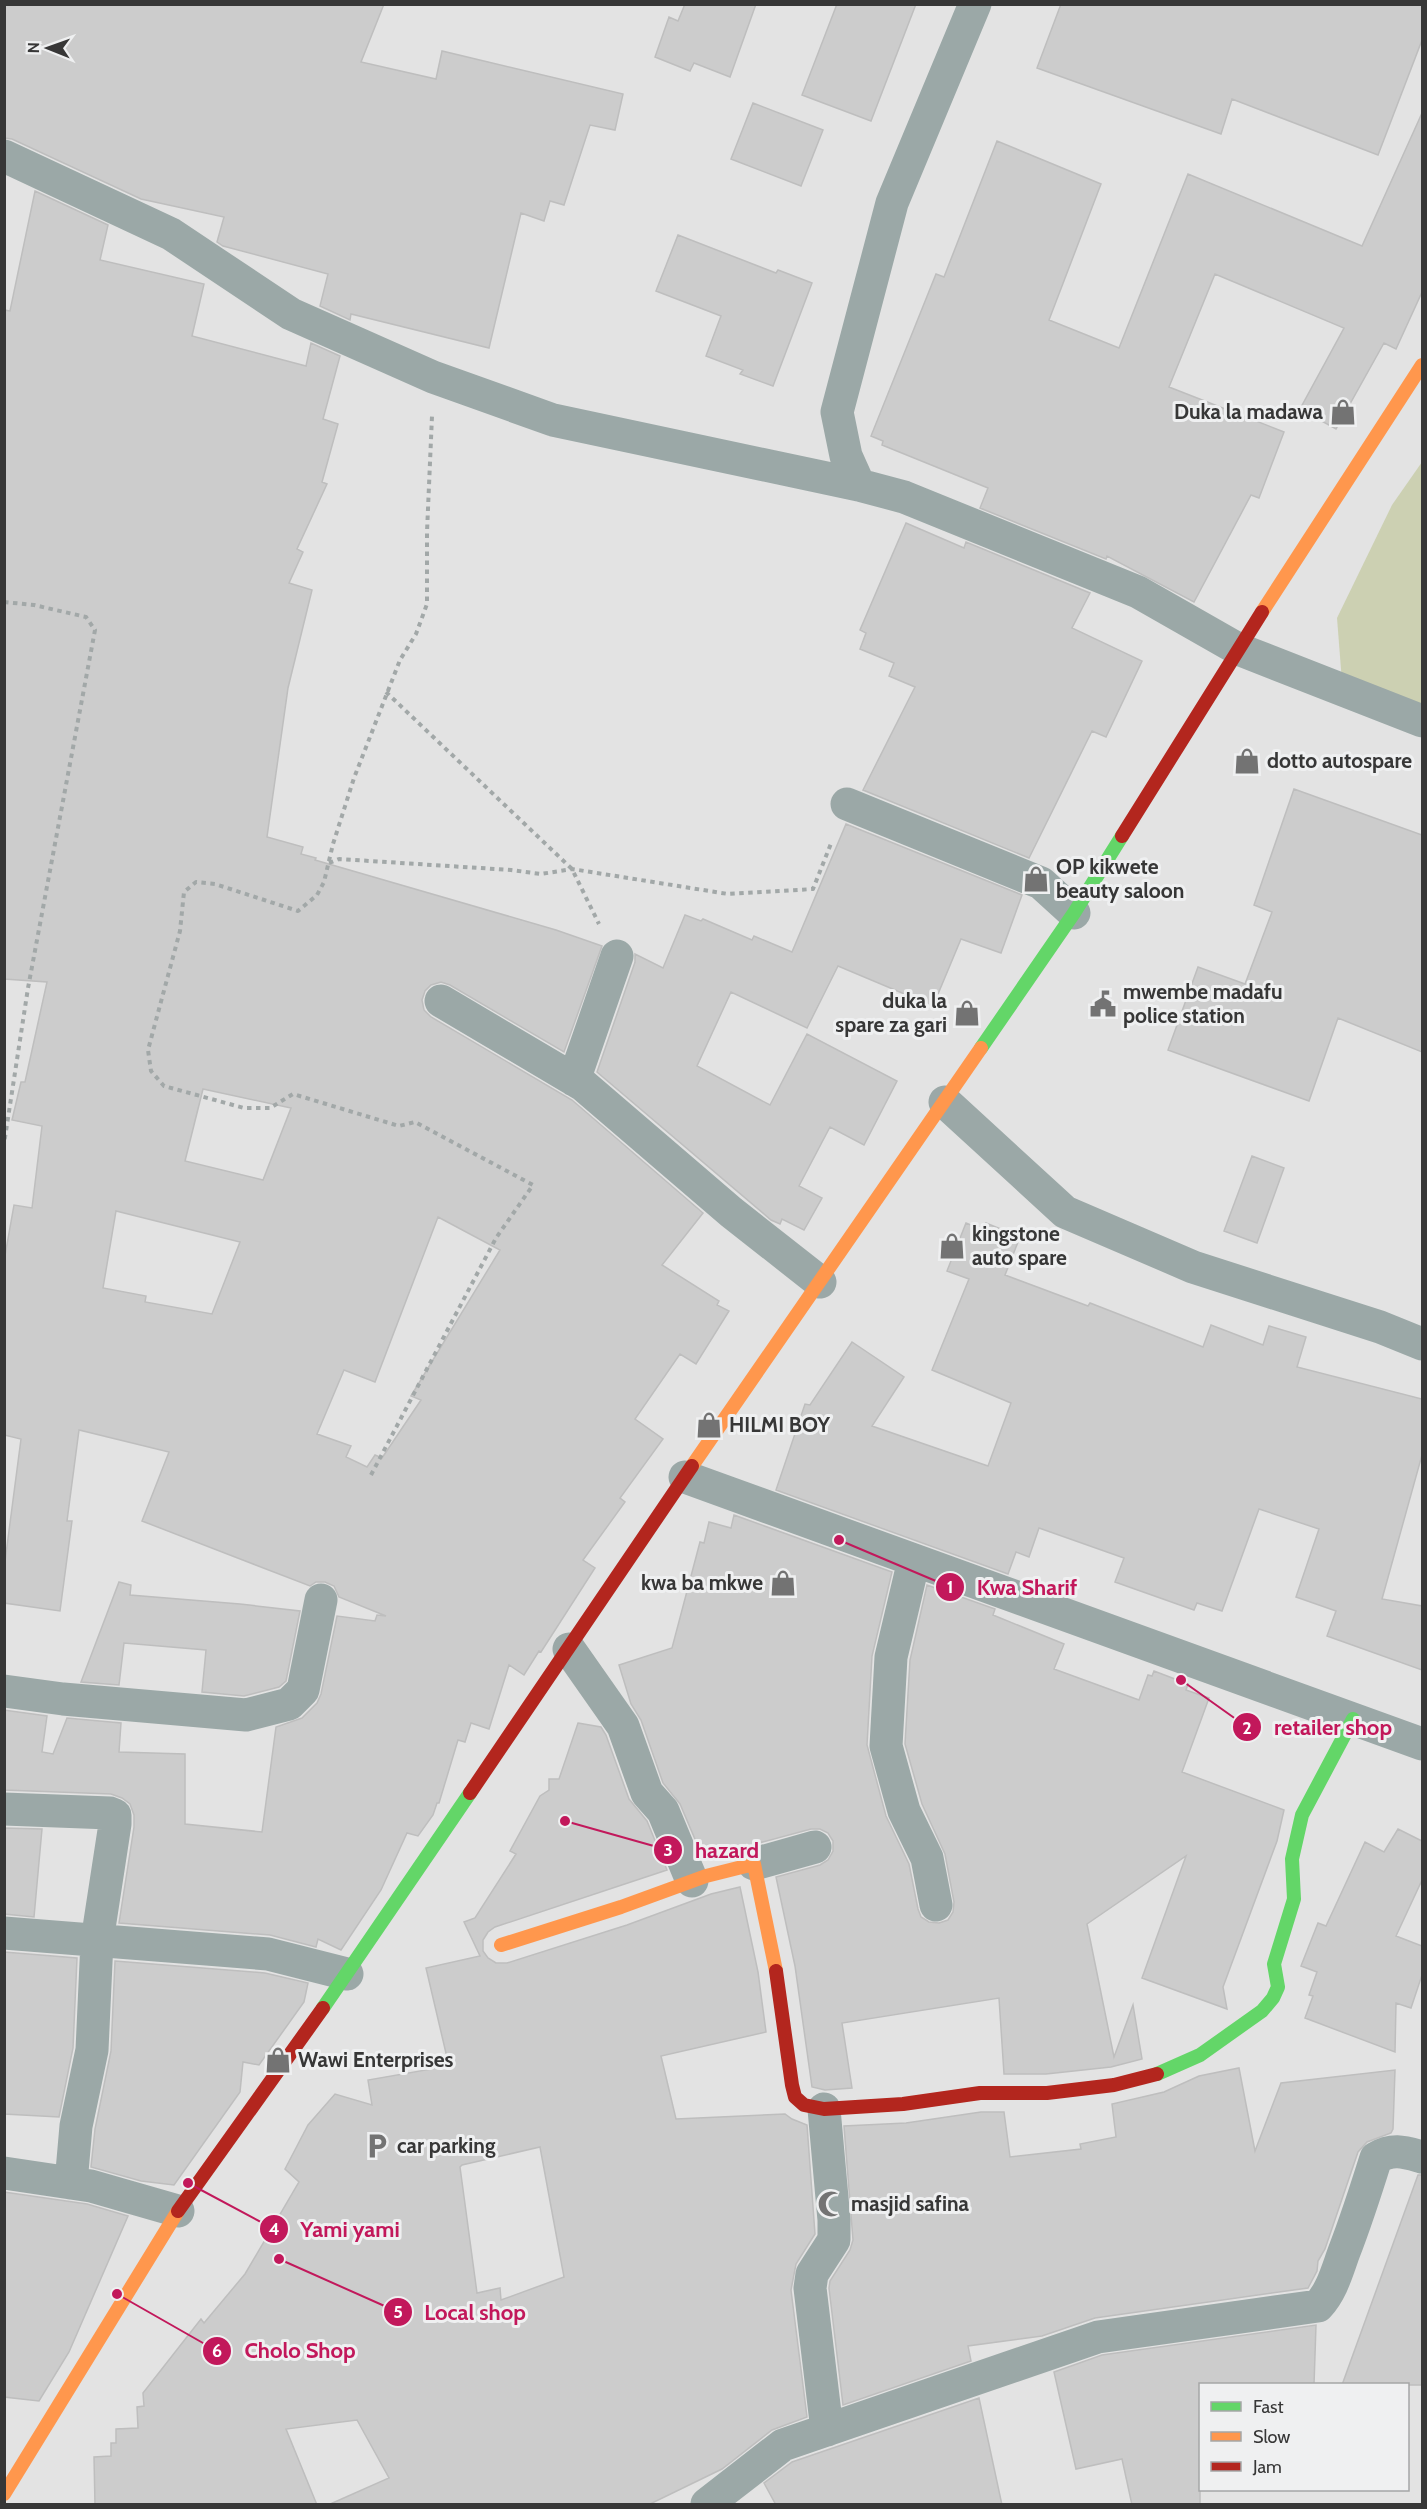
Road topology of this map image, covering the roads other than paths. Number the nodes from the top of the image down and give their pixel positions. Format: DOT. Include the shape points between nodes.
graph roads {
  1 [pos="975,4"];
  2 [pos="4,156"];
  3 [pos="1422,365"];
  4 [pos="859,485"];
  5 [pos="1238,649"];
  6 [pos="1422,722"];
  7 [pos="847,804"];
  8 [pos="1074,913"];
  9 [pos="617,956"];
  10 [pos="441,1001"];
  11 [pos="573,1080"];
  12 [pos="945,1102"];
  13 [pos="820,1282"];
  14 [pos="1422,1344"];
  15 [pos="685,1477"];
  16 [pos="914,1560"];
  17 [pos="321,1600"];
  18 [pos="569,1649"];
  19 [pos="4,1691"];
  20 [pos="1353,1719"];
  21 [pos="1422,1744"];
  22 [pos="4,1809"];
  23 [pos="815,1847"];
  24 [pos="754,1864"];
  25 [pos="692,1881"];
  26 [pos="936,1905"];
  27 [pos="4,1933"];
  28 [pos="97,1941"];
  29 [pos="501,1945"];
  30 [pos="347,1974"];
  31 [pos="824,2109"];
  32 [pos="1422,2157"];
  33 [pos="4,2173"];
  34 [pos="71,2182"];
  35 [pos="178,2211"];
  36 [pos="827,2430"];
  37 [pos="9,2476"];
  38 [pos="707,2505"];
  1 -- 4 [label="street" via="892,203 837,412 846,456"];
  2 -- 4 [label="street" via="171,234 291,314 433,377 553,420"];
  3 -- 5 [label="main road"];
  4 -- 5 [label="street" via="904,497 1138,591"];
  5 -- 6 [label="street"];
  5 -- 8 [label="main road"];
  7 -- 8 [label="street" via="1041,883"];
  8 -- 12 [label="main road"];
  9 -- 11 [label="street"];
  10 -- 11 [label="street"];
  11 -- 13 [label="street"];
  12 -- 13 [label="main road"];
  12 -- 14 [label="street" via="1065,1212 1193,1267"];
  13 -- 15 [label="main road"];
  15 -- 16 [label="street"];
  15 -- 18 [label="main road"];
  16 -- 20 [label="street"];
  16 -- 26 [label="street" via="891,1657 886,1746 904,1810 927,1858"];
  17 -- 19 [label="street" via="303,1690 289,1704 246,1715"];
  18 -- 25 [label="street" via="623,1726 647,1793 663,1811"];
  18 -- 30 [label="main road"];
  20 -- 21 [label="street"];
  20 -- 31 [label="main road" via="1302,1815 1292,1859 1294,1899 1275,1964 1278,1987 1262,2012 1200,2055 1160,2074 1114,2085 1047,2093 980,2093 903,2104"];
  22 -- 28 [label="street" via="115,1815"];
  23 -- 24 [label="street"];
  24 -- 25 [label="main road"];
  24 -- 31 [label="main road" via="776,1969 795,2097 804,2105"];
  25 -- 29 [label="main road" via="621,1908"];
  27 -- 28 [label="street"];
  28 -- 30 [label="street" via="268,1954"];
  28 -- 34 [label="street" via="92,2050 76,2126"];
  30 -- 35 [label="main road"];
  31 -- 36 [label="street" via="834,2240 812,2274 810,2288"];
  32 -- 36 [label="street" via="1398,2150 1376,2158 1327,2297 1318,2306 1098,2337"];
  33 -- 34 [label="street"];
  34 -- 35 [label="street"];
  35 -- 37 [label="main road"];
  36 -- 38 [label="street" via="783,2445"];
}
